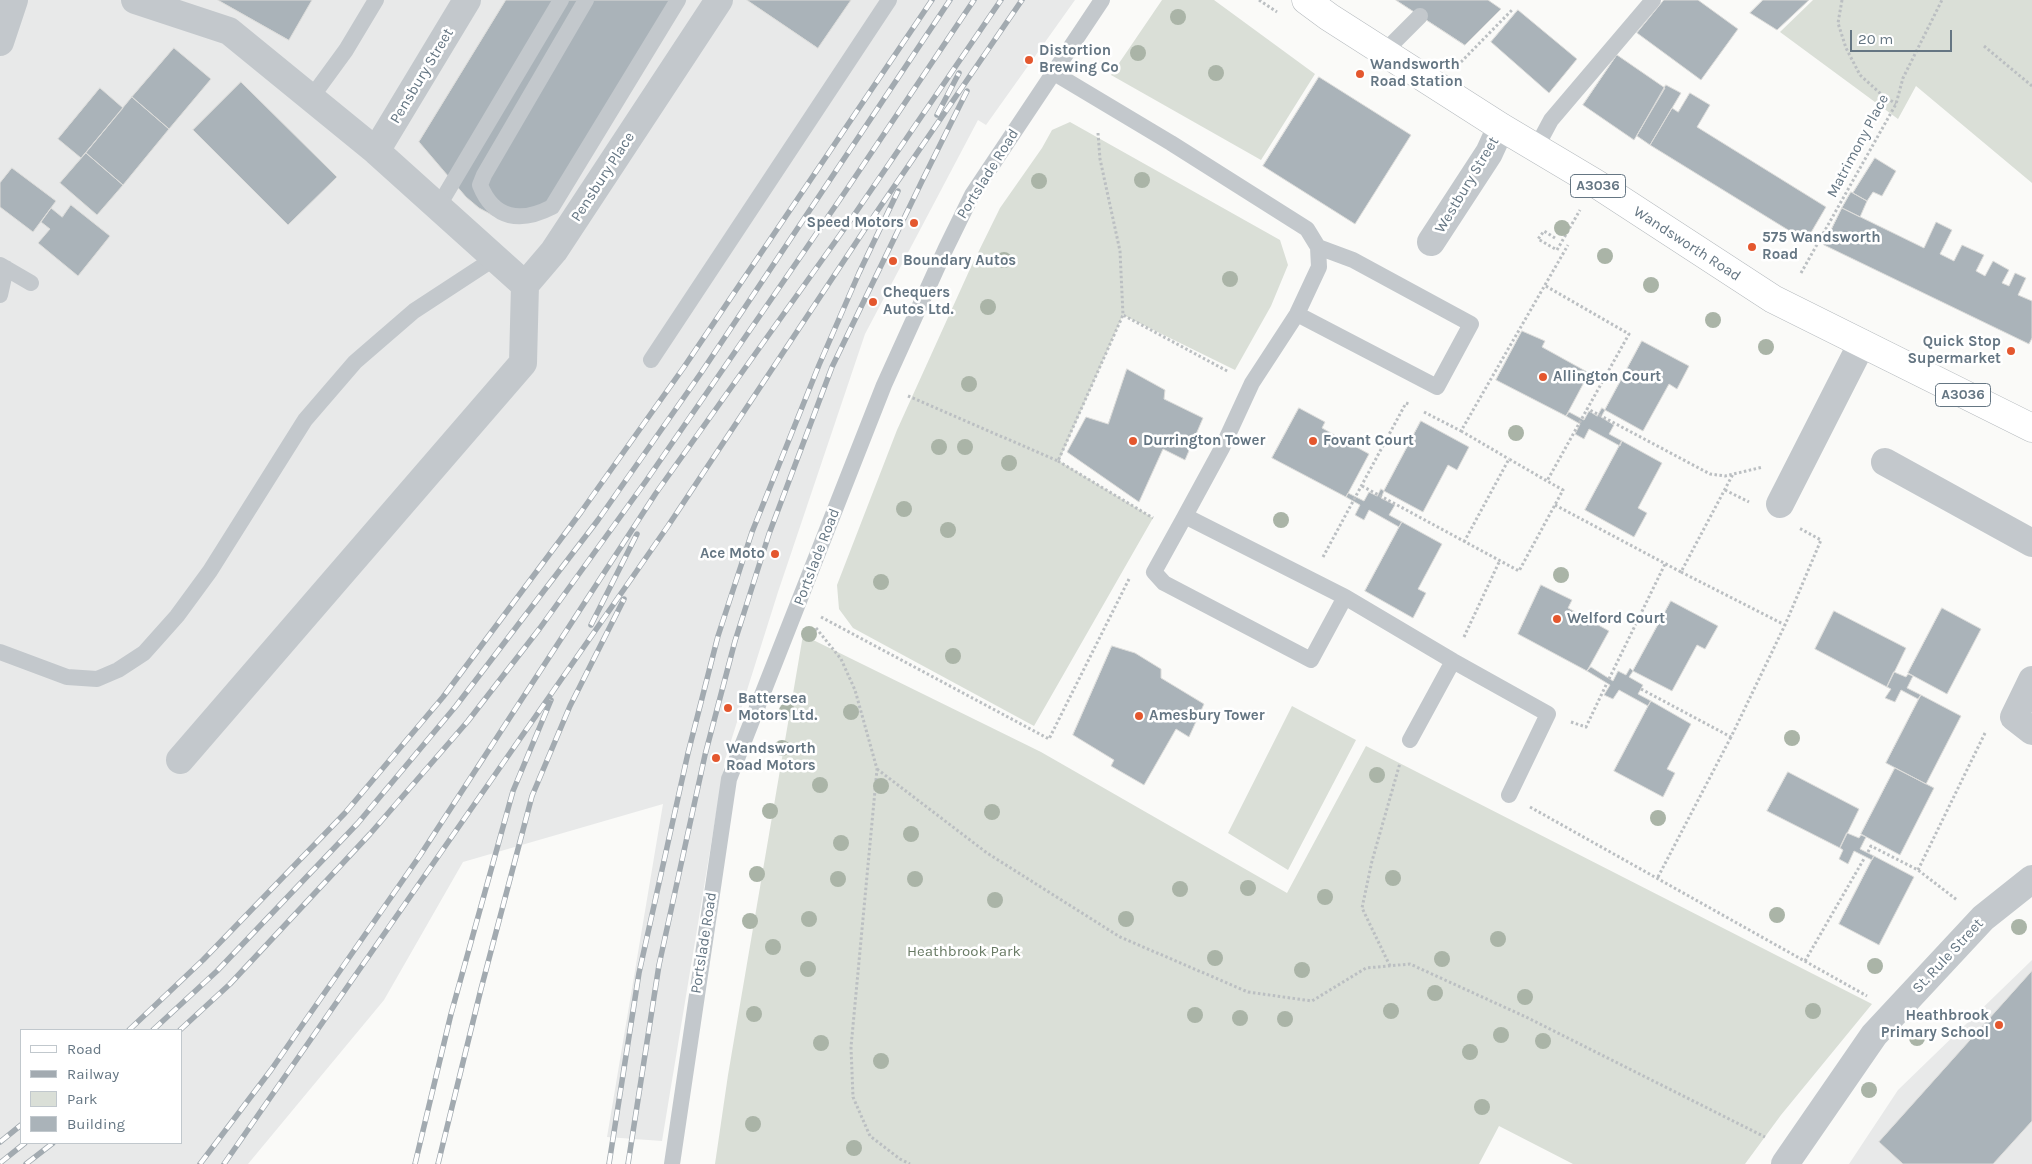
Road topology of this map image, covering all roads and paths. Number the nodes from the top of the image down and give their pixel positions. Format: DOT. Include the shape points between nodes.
graph roads {
  1 [pos="14,0"];
  2 [pos="136,0"];
  3 [pos="376,0"];
  4 [pos="467,0"];
  5 [pos="561,0"];
  6 [pos="586,0"];
  7 [pos="678,0"];
  8 [pos="719,0"];
  9 [pos="889,0"];
  10 [pos="1102,0"];
  11 [pos="1306,0"];
  12 [pos="1653,0"];
  13 [pos="1842,0"];
  14 [pos="1942,0"];
  15 [pos="1512,10"];
  16 [pos="1420,16"];
  17 [pos="0,42"];
  18 [pos="1984,46"];
  19 [pos="1385,51"];
  20 [pos="1461,62"];
  21 [pos="1054,73"];
  22 [pos="2032,86"];
  23 [pos="311,98"];
  24 [pos="1896,104"];
  25 [pos="1501,127"];
  26 [pos="1098,133"];
  27 [pos="1536,148"];
  28 [pos="376,151"];
  29 [pos="1595,184"];
  30 [pos="438,207"];
  31 [pos="1554,238"];
  32 [pos="1432,242"];
  33 [pos="1318,247"];
  34 [pos="495,258"];
  35 [pos="3,266"];
  36 [pos="1801,273"];
  37 [pos="30,283"];
  38 [pos="525,285"];
  39 [pos="1544,285"];
  40 [pos="0,295"];
  41 [pos="1123,314"];
  42 [pos="1297,314"];
  43 [pos="1862,343"];
  44 [pos="651,360"];
  45 [pos="1235,376"];
  46 [pos="884,385"];
  47 [pos="1586,408"];
  48 [pos="2032,428"];
  49 [pos="1461,431"];
  50 [pos="1509,459"];
  51 [pos="1058,462"];
  52 [pos="1884,462"];
  53 [pos="1764,466"];
  54 [pos="1734,474"];
  55 [pos="1547,481"];
  56 [pos="1362,486"];
  57 [pos="1725,490"];
  58 [pos="1751,504"];
  59 [pos="1554,505"];
  60 [pos="1787,515"];
  61 [pos="1185,516"];
  62 [pos="1154,518"];
  63 [pos="1464,542"];
  64 [pos="2032,543"];
  65 [pos="1500,560"];
  66 [pos="1665,564"];
  67 [pos="1681,572"];
  68 [pos="1345,597"];
  69 [pos="798,605"];
  70 [pos="1786,625"];
  71 [pos="0,652"];
  72 [pos="1453,661"];
  73 [pos="1609,678"];
  74 [pos="2032,680"];
  75 [pos="1607,683"];
  76 [pos="1641,689"];
  77 [pos="1548,714"];
  78 [pos="2023,724"];
  79 [pos="1732,737"];
  80 [pos="1050,740"];
  81 [pos="1410,740"];
  82 [pos="180,760"];
  83 [pos="1400,763"];
  84 [pos="877,768"];
  85 [pos="1509,795"];
  86 [pos="1868,852"];
  87 [pos="1865,857"];
  88 [pos="1918,870"];
  89 [pos="1658,877"];
  90 [pos="2032,879"];
  91 [pos="1983,918"];
  92 [pos="1805,961"];
  93 [pos="1390,966"];
  94 [pos="1896,1012"];
  95 [pos="1770,1139"];
  96 [pos="672,1164"];
  97 [pos="910,1164"];
  98 [pos="1785,1164"];
  1 -- 17 [label="street"];
  2 -- 23 [label="street" via="229,31"];
  3 -- 23 [label="lane" via="346,50"];
  4 -- 28 [label="street, Pensbury Street"];
  5 -- 30 [label="lane"];
  6 -- 7 [label="lane" via="480,185 486,198 505,213 525,217 552,206"];
  8 -- 38 [label="street, Pensbury Place" via="554,251"];
  9 -- 44 [label="lane"];
  10 -- 21 [label="lane, Portslade Road"];
  11 -- 19 [label="main road, Wandsworth Road / A3036"];
  12 -- 27 [label="lane" via="1552,120"];
  13 -- 24 [label="path" via="1838,23 1846,48 1860,74"];
  14 -- 24 [label="path, Matrimony Place" via="1903,78"];
  15 -- 20 [label="path"];
  16 -- 19 [label="lane"];
  18 -- 22 [label="path"];
  19 -- 25 [label="main road, Wandsworth Road / A3036"];
  21 -- 33 [label="lane" via="1171,142 1307,229"];
  21 -- 46 [label="lane, Portslade Road" via="972,195"];
  23 -- 28 [label="street"];
  24 -- 36 [label="path, Matrimony Place"];
  25 -- 27 [label="main road, Wandsworth Road / A3036"];
  25 -- 32 [label="street, Westbury Street" via="1489,153"];
  26 -- 41 [label="path" via="1100,159 1120,251"];
  27 -- 29 [label="main road, Wandsworth Road / A3036"];
  28 -- 30 [label="street"];
  29 -- 31 [label="path" via="1557,250 1538,239 1544,231"];
  29 -- 43 [label="main road, Wandsworth Road / A3036" via="1773,299"];
  30 -- 34 [label="street"];
  33 -- 42 [label="lane" via="1319,267"];
  33 -- 42 [label="lane" via="1352,260 1471,324 1437,387"];
  34 -- 38 [label="street"];
  34 -- 71 [label="lane" via="414,311 355,362 305,420 210,571 177,616 144,653 97,679 67,677"];
  35 -- 37 [label="lane"];
  35 -- 40 [label="lane"];
  38 -- 82 [label="street" via="523,363"];
  39 -- 47 [label="path" via="1628,334"];
  41 -- 45 [label="path"];
  41 -- 51 [label="path"];
  42 -- 61 [label="lane" via="1252,383"];
  43 -- 48 [label="main road, Wandsworth Road / A3036"];
  43 -- 60 [label="street"];
  46 -- 51 [label="path"];
  46 -- 69 [label="lane, Portslade Road"];
  47 -- 54 [label="path" via="1710,474"];
  47 -- 55 [label="path"];
  49 -- 50 [label="path"];
  50 -- 55 [label="path"];
  50 -- 63 [label="path"];
  51 -- 62 [label="path"];
  52 -- 64 [label="street"];
  53 -- 54 [label="path"];
  54 -- 57 [label="path"];
  55 -- 59 [label="path" via="1563,490"];
  56 -- 63 [label="path"];
  57 -- 58 [label="path"];
  57 -- 67 [label="path"];
  59 -- 65 [label="path" via="1519,571"];
  59 -- 66 [label="path"];
  60 -- 70 [label="path" via="1821,540"];
  61 -- 68 [label="lane"];
  61 -- 68 [label="lane" via="1154,572 1164,583 1311,660"];
  63 -- 65 [label="path"];
  65 -- 72 [label="path"];
  66 -- 67 [label="path"];
  66 -- 73 [label="path" via="1614,674"];
  67 -- 70 [label="path"];
  68 -- 72 [label="lane"];
  69 -- 80 [label="path"];
  69 -- 84 [label="path" via="841,659 856,690"];
  69 -- 96 [label="lane, Portslade Road" via="729,780"];
  70 -- 79 [label="path"];
  72 -- 77 [label="lane"];
  72 -- 81 [label="lane"];
  74 -- 78 [label="street"];
  75 -- 77 [label="path" via="1586,727"];
  76 -- 79 [label="path"];
  77 -- 85 [label="lane"];
  78 -- 88 [label="path" via="1997,707"];
  79 -- 89 [label="path"];
  83 -- 93 [label="path" via="1362,908"];
  84 -- 93 [label="path" via="987,853 1120,937 1248,992 1312,1001 1366,968"];
  84 -- 97 [label="path" via="851,1048 853,1097 870,1136"];
  85 -- 89 [label="path"];
  86 -- 88 [label="path" via="1871,846"];
  87 -- 92 [label="path"];
  88 -- 91 [label="path"];
  89 -- 92 [label="path"];
  90 -- 91 [label="street, St. Rule Street"];
  91 -- 94 [label="street, St. Rule Street"];
  92 -- 94 [label="path"];
  93 -- 95 [label="path" via="1410,964 1526,1017"];
  94 -- 98 [label="street, St. Rule Street" via="1874,1035"];
}
